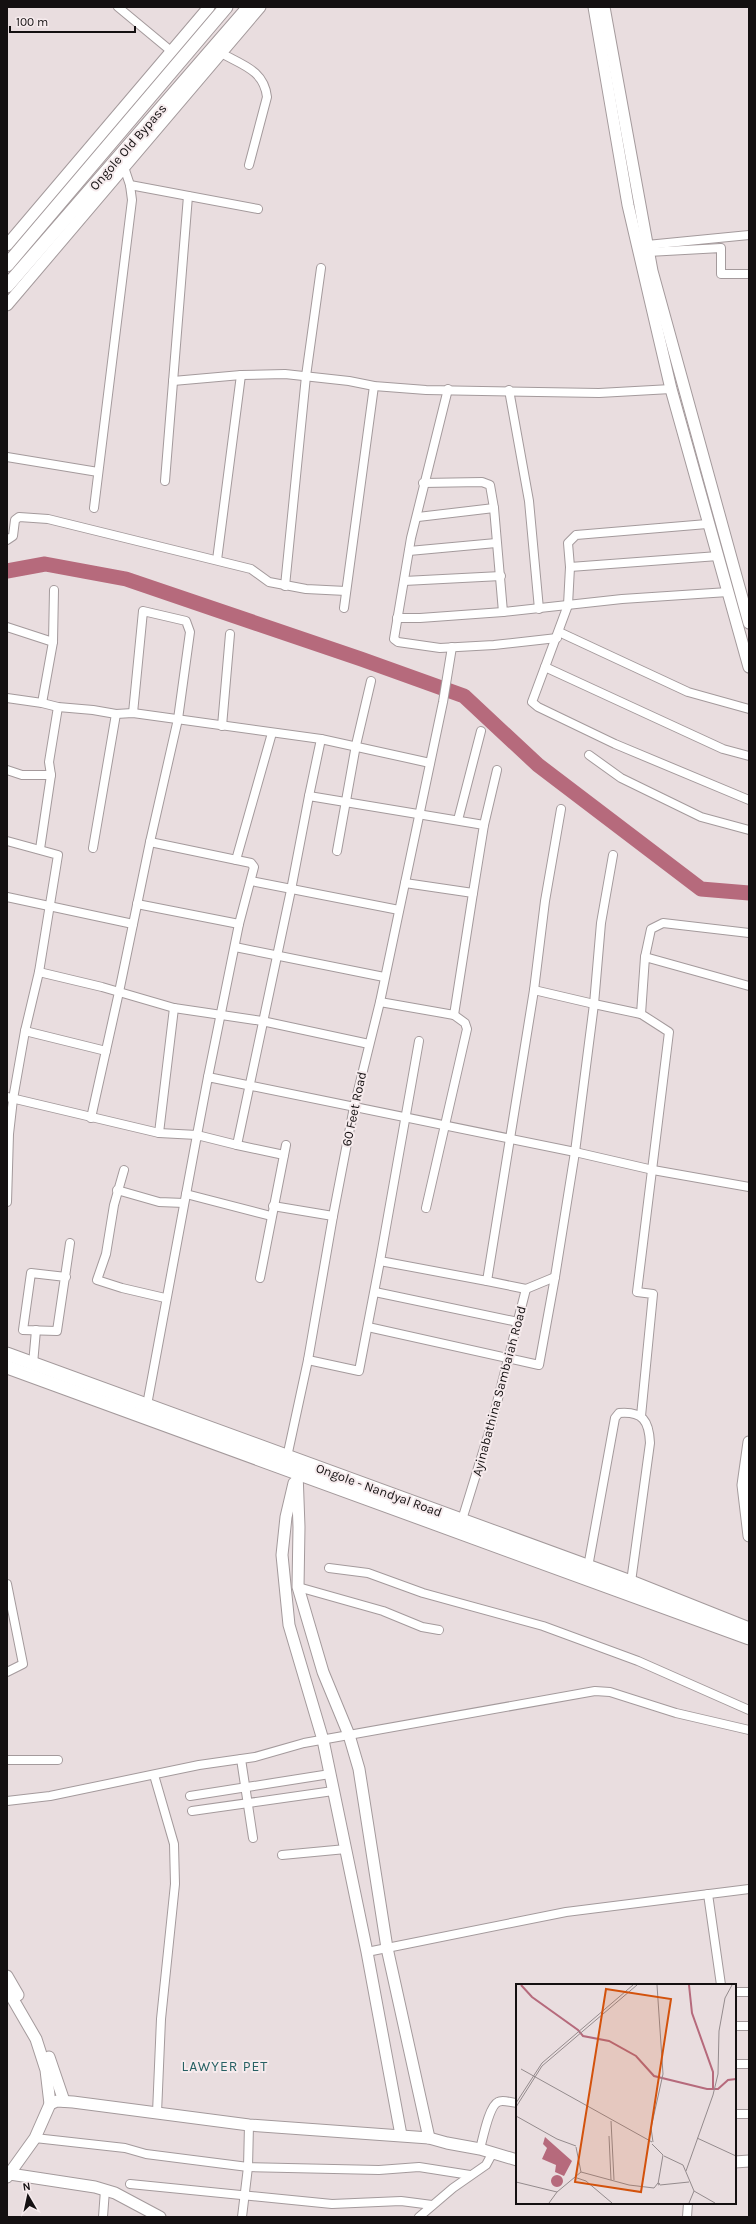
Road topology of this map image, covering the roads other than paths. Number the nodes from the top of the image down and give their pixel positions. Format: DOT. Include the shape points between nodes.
graph roads {
  1 [pos="118,7"];
  2 [pos="209,7"];
  3 [pos="226,7"];
  4 [pos="249,7"];
  5 [pos="260,7"];
  6 [pos="594,7"];
  7 [pos="604,7"];
  8 [pos="171,51"];
  9 [pos="221,53"];
  10 [pos="249,165"];
  11 [pos="124,167"];
  12 [pos="130,185"];
  13 [pos="188,196"];
  14 [pos="258,209"];
  15 [pos="749,235"];
  16 [pos="721,237"];
  17 [pos="7,245"];
  18 [pos="648,248"];
  19 [pos="721,248"];
  20 [pos="7,265"];
  21 [pos="321,268"];
  22 [pos="749,274"];
  23 [pos="7,286"];
  24 [pos="7,305"];
  25 [pos="241,375"];
  26 [pos="306,376"];
  27 [pos="173,381"];
  28 [pos="374,386"];
  29 [pos="448,389"];
  30 [pos="671,389"];
  31 [pos="509,390"];
  32 [pos="7,458"];
  33 [pos="98,472"];
  34 [pos="165,481"];
  35 [pos="423,483"];
  36 [pos="94,508"];
  37 [pos="494,508"];
  38 [pos="418,517"];
  39 [pos="708,524"];
  40 [pos="7,540"];
  41 [pos="496,543"];
  42 [pos="409,551"];
  43 [pos="718,556"];
  44 [pos="217,560"];
  45 [pos="570,568"];
  46 [pos="501,576"];
  47 [pos="404,581"];
  48 [pos="285,586"];
  49 [pos="54,590"];
  50 [pos="346,591"];
  51 [pos="728,592"];
  52 [pos="568,605"];
  53 [pos="344,608"];
  54 [pos="539,609"];
  55 [pos="503,612"];
  56 [pos="397,618"];
  57 [pos="749,623"];
  58 [pos="7,627"];
  59 [pos="230,634"];
  60 [pos="558,635"];
  61 [pos="53,642"];
  62 [pos="452,647"];
  63 [pos="545,667"];
  64 [pos="749,667"];
  65 [pos="371,681"];
  66 [pos="7,698"];
  67 [pos="42,702"];
  68 [pos="58,707"];
  69 [pos="749,709"];
  70 [pos="133,713"];
  71 [pos="116,714"];
  72 [pos="178,719"];
  73 [pos="222,726"];
  74 [pos="481,731"];
  75 [pos="272,733"];
  76 [pos="321,739"];
  77 [pos="356,745"];
  78 [pos="589,755"];
  79 [pos="749,756"];
  80 [pos="430,763"];
  81 [pos="7,770"];
  82 [pos="497,770"];
  83 [pos="51,775"];
  84 [pos="309,796"];
  85 [pos="749,800"];
  86 [pos="347,802"];
  87 [pos="561,809"];
  88 [pos="419,814"];
  89 [pos="458,820"];
  90 [pos="484,825"];
  91 [pos="749,830"];
  92 [pos="7,841"];
  93 [pos="150,842"];
  94 [pos="93,848"];
  95 [pos="40,849"];
  96 [pos="337,851"];
  97 [pos="613,855"];
  98 [pos="236,860"];
  99 [pos="251,881"];
  100 [pos="404,883"];
  101 [pos="291,890"];
  102 [pos="473,893"];
  103 [pos="7,897"];
  104 [pos="137,904"];
  105 [pos="50,906"];
  106 [pos="399,910"];
  107 [pos="133,924"];
  108 [pos="239,924"];
  109 [pos="749,933"];
  110 [pos="235,947"];
  111 [pos="278,955"];
  112 [pos="645,957"];
  113 [pos="39,972"];
  114 [pos="384,976"];
  115 [pos="749,986"];
  116 [pos="534,990"];
  117 [pos="119,992"];
  118 [pos="380,1002"];
  119 [pos="594,1004"];
  120 [pos="174,1008"];
  121 [pos="641,1014"];
  122 [pos="221,1015"];
  123 [pos="454,1015"];
  124 [pos="262,1021"];
  125 [pos="25,1031"];
  126 [pos="419,1041"];
  127 [pos="369,1044"];
  128 [pos="106,1052"];
  129 [pos="208,1077"];
  130 [pos="248,1085"];
  131 [pos="10,1098"];
  132 [pos="354,1107"];
  133 [pos="406,1117"];
  134 [pos="91,1118"];
  135 [pos="447,1125"];
  136 [pos="159,1133"];
  137 [pos="197,1135"];
  138 [pos="509,1138"];
  139 [pos="237,1145"];
  140 [pos="286,1145"];
  141 [pos="575,1152"];
  142 [pos="284,1155"];
  143 [pos="124,1170"];
  144 [pos="653,1170"];
  145 [pos="749,1187"];
  146 [pos="117,1190"];
  147 [pos="186,1194"];
  148 [pos="7,1202"];
  149 [pos="184,1203"];
  150 [pos="273,1206"];
  151 [pos="426,1208"];
  152 [pos="271,1216"];
  153 [pos="332,1216"];
  154 [pos="70,1243"];
  155 [pos="380,1261"];
  156 [pos="66,1277"];
  157 [pos="555,1277"];
  158 [pos="260,1278"];
  159 [pos="487,1281"];
  160 [pos="526,1289"];
  161 [pos="375,1292"];
  162 [pos="166,1298"];
  163 [pos="518,1322"];
  164 [pos="368,1327"];
  165 [pos="36,1330"];
  166 [pos="7,1354"];
  167 [pos="308,1360"];
  168 [pos="509,1360"];
  169 [pos="33,1364"];
  170 [pos="7,1367"];
  171 [pos="61,1381"];
  172 [pos="147,1405"];
  173 [pos="641,1416"];
  174 [pos="749,1442"];
  175 [pos="286,1462"];
  176 [pos="299,1467"];
  177 [pos="460,1525"];
  178 [pos="749,1536"];
  179 [pos="588,1567"];
  180 [pos="329,1568"];
  181 [pos="631,1582"];
  182 [pos="7,1584"];
  183 [pos="298,1587"];
  184 [pos="749,1629"];
  185 [pos="439,1630"];
  186 [pos="749,1638"];
  187 [pos="7,1672"];
  188 [pos="749,1710"];
  189 [pos="748,1728"];
  190 [pos="349,1734"];
  191 [pos="323,1740"];
  192 [pos="242,1759"];
  193 [pos="7,1760"];
  194 [pos="58,1760"];
  195 [pos="330,1774"];
  196 [pos="154,1775"];
  197 [pos="246,1786"];
  198 [pos="334,1791"];
  199 [pos="190,1796"];
  200 [pos="7,1801"];
  201 [pos="248,1803"];
  202 [pos="192,1811"];
  203 [pos="253,1838"];
  204 [pos="346,1849"];
  205 [pos="282,1854"];
  206 [pos="749,1889"];
  207 [pos="708,1894"];
  208 [pos="387,1948"];
  209 [pos="367,1952"];
  210 [pos="7,1976"];
  211 [pos="721,1984"];
  212 [pos="7,1989"];
  213 [pos="736,1992"];
  214 [pos="749,1992"];
  215 [pos="736,2026"];
  216 [pos="749,2026"];
  217 [pos="736,2064"];
  218 [pos="749,2064"];
  219 [pos="64,2101"];
  220 [pos="516,2103"];
  221 [pos="50,2104"];
  222 [pos="156,2113"];
  223 [pos="736,2114"];
  224 [pos="749,2114"];
  225 [pos="248,2125"];
  226 [pos="401,2135"];
  227 [pos="35,2138"];
  228 [pos="429,2138"];
  229 [pos="480,2149"];
  230 [pos="492,2154"];
  231 [pos="516,2160"];
  232 [pos="749,2161"];
  233 [pos="736,2162"];
  234 [pos="248,2167"];
  235 [pos="470,2175"];
  236 [pos="8,2176"];
  237 [pos="130,2184"];
  238 [pos="105,2190"];
  239 [pos="243,2197"];
  240 [pos="688,2204"];
  241 [pos="432,2205"];
  242 [pos="103,2217"];
  243 [pos="160,2217"];
  244 [pos="242,2217"];
  245 [pos="419,2217"];
  246 [pos="687,2217"];
  1 -- 8 [label="street"];
  2 -- 8 [label="street"];
  3 -- 20 [label="main road, Ongole Old Bypass"];
  4 -- 23 [label="main road, Ongole Old Bypass"];
  5 -- 9 [label="street"];
  6 -- 30 [label="street" via="628,205"];
  7 -- 18 [label="street"];
  8 -- 17 [label="street"];
  9 -- 10 [label="street" via="253,71 262,78 266,86 267,97"];
  9 -- 11 [label="street"];
  11 -- 12 [label="street"];
  11 -- 24 [label="street"];
  12 -- 13 [label="street"];
  12 -- 33 [label="street" via="132,200"];
  13 -- 14 [label="street"];
  13 -- 27 [label="street"];
  15 -- 16 [label="street"];
  16 -- 18 [label="street"];
  16 -- 19 [label="street"];
  18 -- 19 [label="street"];
  18 -- 57 [label="street" via="664,320"];
  19 -- 22 [label="street" via="721,274"];
  21 -- 26 [label="street"];
  25 -- 26 [label="street"];
  25 -- 27 [label="street"];
  25 -- 44 [label="street"];
  26 -- 28 [label="street"];
  26 -- 48 [label="street"];
  27 -- 34 [label="street"];
  28 -- 29 [label="street"];
  28 -- 50 [label="street"];
  29 -- 31 [label="street"];
  29 -- 35 [label="street"];
  30 -- 31 [label="street" via="599,393"];
  30 -- 39 [label="street"];
  31 -- 54 [label="street" via="529,501"];
  32 -- 33 [label="street"];
  33 -- 36 [label="street"];
  35 -- 37 [label="street" via="488,483 492,489"];
  35 -- 38 [label="street"];
  37 -- 38 [label="street"];
  37 -- 41 [label="street"];
  38 -- 42 [label="street"];
  39 -- 43 [label="street"];
  39 -- 45 [label="street" via="576,536 568,542"];
  40 -- 44 [label="street" via="13,536 17,518 23,516 100,530"];
  41 -- 42 [label="street"];
  41 -- 46 [label="street"];
  42 -- 47 [label="street"];
  43 -- 45 [label="street"];
  43 -- 51 [label="street"];
  44 -- 48 [label="street" via="251,569 269,582"];
  45 -- 52 [label="street"];
  46 -- 47 [label="street"];
  46 -- 55 [label="street"];
  47 -- 56 [label="street"];
  48 -- 50 [label="street"];
  49 -- 61 [label="street"];
  50 -- 53 [label="street"];
  51 -- 52 [label="street"];
  51 -- 64 [label="street"];
  52 -- 54 [label="street"];
  52 -- 60 [label="street"];
  54 -- 55 [label="street"];
  55 -- 56 [label="street"];
  56 -- 62 [label="street" via="393,634 396,641 440,648"];
  58 -- 61 [label="street"];
  59 -- 73 [label="street"];
  60 -- 62 [label="street"];
  60 -- 63 [label="street"];
  60 -- 69 [label="street" via="688,692"];
  61 -- 67 [label="street"];
  62 -- 80 [label="street, 60 Feet Road" via="450,671"];
  63 -- 79 [label="street" via="723,749"];
  63 -- 85 [label="street" via="532,699 538,708 615,744"];
  65 -- 77 [label="street"];
  66 -- 67 [label="street"];
  67 -- 68 [label="street"];
  68 -- 71 [label="street"];
  68 -- 83 [label="street" via="49,762"];
  70 -- 71 [label="street"];
  70 -- 72 [label="street"];
  70 -- 72 [label="street" via="143,611 186,621 190,632"];
  71 -- 94 [label="street"];
  72 -- 73 [label="street"];
  72 -- 93 [label="street"];
  73 -- 75 [label="street"];
  74 -- 89 [label="street"];
  75 -- 76 [label="street"];
  75 -- 98 [label="street"];
  76 -- 77 [label="street"];
  76 -- 84 [label="street"];
  77 -- 80 [label="street"];
  77 -- 86 [label="street"];
  78 -- 91 [label="street" via="621,778 701,817"];
  80 -- 88 [label="street, 60 Feet Road"];
  81 -- 83 [label="street" via="22,775"];
  82 -- 90 [label="street"];
  83 -- 95 [label="street"];
  84 -- 86 [label="street"];
  84 -- 101 [label="street"];
  86 -- 88 [label="street"];
  86 -- 96 [label="street"];
  87 -- 116 [label="street" via="545,901"];
  88 -- 89 [label="street"];
  88 -- 100 [label="street, 60 Feet Road"];
  89 -- 90 [label="street"];
  90 -- 102 [label="street"];
  92 -- 95 [label="street"];
  93 -- 98 [label="street"];
  93 -- 104 [label="street"];
  95 -- 105 [label="street" via="58,854"];
  97 -- 119 [label="street" via="601,923"];
  98 -- 99 [label="street" via="254,866"];
  99 -- 101 [label="street"];
  99 -- 108 [label="street"];
  100 -- 102 [label="street"];
  100 -- 106 [label="street, 60 Feet Road"];
  101 -- 106 [label="street"];
  101 -- 111 [label="street"];
  102 -- 123 [label="street"];
  103 -- 105 [label="street"];
  104 -- 107 [label="street"];
  104 -- 108 [label="street"];
  105 -- 107 [label="street"];
  105 -- 113 [label="street"];
  106 -- 114 [label="street, 60 Feet Road"];
  107 -- 117 [label="street"];
  108 -- 110 [label="street"];
  109 -- 112 [label="street" via="663,923 651,929"];
  110 -- 111 [label="street"];
  110 -- 122 [label="street"];
  111 -- 114 [label="street"];
  111 -- 124 [label="street"];
  112 -- 115 [label="street"];
  112 -- 121 [label="street"];
  113 -- 117 [label="street"];
  113 -- 125 [label="street"];
  114 -- 118 [label="street, 60 Feet Road"];
  116 -- 119 [label="street"];
  116 -- 138 [label="street"];
  117 -- 120 [label="street"];
  117 -- 128 [label="street"];
  118 -- 123 [label="street"];
  118 -- 127 [label="street, 60 Feet Road"];
  119 -- 121 [label="street"];
  119 -- 141 [label="street"];
  120 -- 122 [label="street"];
  120 -- 136 [label="street"];
  121 -- 144 [label="street" via="669,1032"];
  122 -- 124 [label="street"];
  122 -- 129 [label="street"];
  123 -- 135 [label="street" via="465,1023 467,1029"];
  124 -- 127 [label="street"];
  124 -- 130 [label="street"];
  125 -- 128 [label="street"];
  125 -- 131 [label="street"];
  126 -- 133 [label="street"];
  127 -- 132 [label="street, 60 Feet Road"];
  128 -- 134 [label="street"];
  129 -- 130 [label="street"];
  129 -- 137 [label="street"];
  130 -- 132 [label="street"];
  130 -- 139 [label="street"];
  131 -- 134 [label="street"];
  131 -- 148 [label="street"];
  132 -- 133 [label="street"];
  132 -- 153 [label="street, 60 Feet Road"];
  133 -- 135 [label="street"];
  133 -- 155 [label="street"];
  134 -- 136 [label="street"];
  135 -- 138 [label="street"];
  135 -- 151 [label="street"];
  136 -- 137 [label="street"];
  137 -- 139 [label="street"];
  137 -- 147 [label="street"];
  138 -- 141 [label="street"];
  138 -- 159 [label="street"];
  139 -- 142 [label="street"];
  140 -- 142 [label="street"];
  141 -- 144 [label="street"];
  141 -- 157 [label="street"];
  142 -- 150 [label="street"];
  143 -- 146 [label="street"];
  144 -- 145 [label="street"];
  144 -- 173 [label="street" via="637,1292 653,1294"];
  146 -- 149 [label="street" via="159,1202"];
  146 -- 162 [label="street" via="110,1238 97,1280"];
  147 -- 149 [label="street"];
  147 -- 152 [label="street"];
  149 -- 162 [label="street"];
  150 -- 152 [label="street"];
  150 -- 153 [label="street"];
  152 -- 158 [label="street"];
  153 -- 167 [label="street, 60 Feet Road"];
  154 -- 156 [label="street"];
  155 -- 159 [label="street, Ayinabathina Sambaiah Road"];
  155 -- 161 [label="street"];
  156 -- 165 [label="street" via="57,1331"];
  156 -- 165 [label="street" via="32,1273 23,1330"];
  157 -- 160 [label="street"];
  157 -- 168 [label="street" via="539,1365"];
  159 -- 160 [label="street, Ayinabathina Sambaiah Road"];
  160 -- 163 [label="street, Ayinabathina Sambaiah Road"];
  161 -- 163 [label="street"];
  161 -- 164 [label="street"];
  162 -- 172 [label="street"];
  163 -- 168 [label="street, Ayinabathina Sambaiah Road"];
  164 -- 167 [label="street" via="359,1371"];
  164 -- 168 [label="street"];
  165 -- 169 [label="street"];
  166 -- 169 [label="main road, Ongole - Nandyal Road"];
  167 -- 175 [label="street, 60 Feet Road"];
  168 -- 177 [label="street, Ayinabathina Sambaiah Road"];
  169 -- 171 [label="main road, Ongole - Nandyal Road"];
  170 -- 171 [label="main road, Ongole - Nandyal Road"];
  171 -- 172 [label="main road, Ongole - Nandyal Road"];
  171 -- 175 [label="main road, Ongole - Nandyal Road"];
  172 -- 175 [label="main road, Ongole - Nandyal Road"];
  173 -- 179 [label="street" via="619,1413 615,1418"];
  173 -- 181 [label="street" via="647,1423 650,1443"];
  174 -- 178 [label="street" via="743,1485"];
  175 -- 176 [label="main road, Ongole - Nandyal Road"];
  176 -- 177 [label="main road, Ongole - Nandyal Road"];
  176 -- 183 [label="street"];
  176 -- 191 [label="street" via="285,1525 282,1555 284,1584 289,1625"];
  177 -- 179 [label="main road, Ongole - Nandyal Road"];
  177 -- 186 [label="main road, Ongole - Nandyal Road"];
  179 -- 181 [label="main road, Ongole - Nandyal Road"];
  180 -- 188 [label="street" via="368,1573 431,1595 542,1626 638,1661"];
  181 -- 184 [label="main road, Ongole - Nandyal Road"];
  182 -- 187 [label="street" via="23,1664"];
  183 -- 185 [label="street" via="383,1611 422,1627"];
  183 -- 190 [label="street" via="323,1672"];
  189 -- 190 [label="street" via="676,1713 610,1692 595,1690"];
  190 -- 191 [label="street"];
  190 -- 208 [label="street" via="359,1770 373,1848"];
  191 -- 192 [label="street"];
  191 -- 195 [label="street"];
  192 -- 196 [label="street"];
  192 -- 197 [label="street"];
  193 -- 194 [label="street"];
  195 -- 197 [label="street"];
  195 -- 198 [label="street"];
  196 -- 200 [label="street" via="50,1796"];
  196 -- 222 [label="street" via="174,1844 175,1884 161,2019"];
  197 -- 199 [label="street"];
  197 -- 201 [label="street"];
  198 -- 201 [label="street"];
  198 -- 204 [label="street"];
  201 -- 202 [label="street"];
  201 -- 203 [label="street"];
  204 -- 205 [label="street"];
  204 -- 209 [label="street"];
  206 -- 207 [label="street"];
  207 -- 208 [label="street" via="566,1912"];
  207 -- 211 [label="street"];
  208 -- 209 [label="street"];
  208 -- 228 [label="street"];
  209 -- 226 [label="street"];
  210 -- 219 [label="street" via="42,2039"];
  212 -- 221 [label="street" via="36,2039 46,2070"];
  213 -- 214 [label="street"];
  215 -- 216 [label="street"];
  217 -- 218 [label="street"];
  219 -- 221 [label="street"];
  219 -- 222 [label="street"];
  220 -- 229 [label="street" via="503,2101 495,2104 489,2114"];
  221 -- 227 [label="street"];
  222 -- 225 [label="street"];
  223 -- 224 [label="street"];
  225 -- 226 [label="street"];
  225 -- 234 [label="street"];
  226 -- 228 [label="street"];
  227 -- 234 [label="street" via="125,2148 146,2154"];
  227 -- 236 [label="street"];
  228 -- 229 [label="street"];
  229 -- 230 [label="street"];
  230 -- 231 [label="street"];
  230 -- 235 [label="street" via="486,2165"];
  232 -- 233 [label="street"];
  234 -- 235 [label="street" via="379,2170 419,2167"];
  234 -- 239 [label="street"];
  235 -- 241 [label="street"];
  236 -- 238 [label="street"];
  237 -- 239 [label="street" via="200,2190"];
  238 -- 242 [label="street"];
  238 -- 243 [label="street"];
  239 -- 241 [label="street" via="284,2198 332,2204 401,2201"];
  239 -- 244 [label="street"];
  240 -- 246 [label="street"];
  241 -- 245 [label="street"];
}
